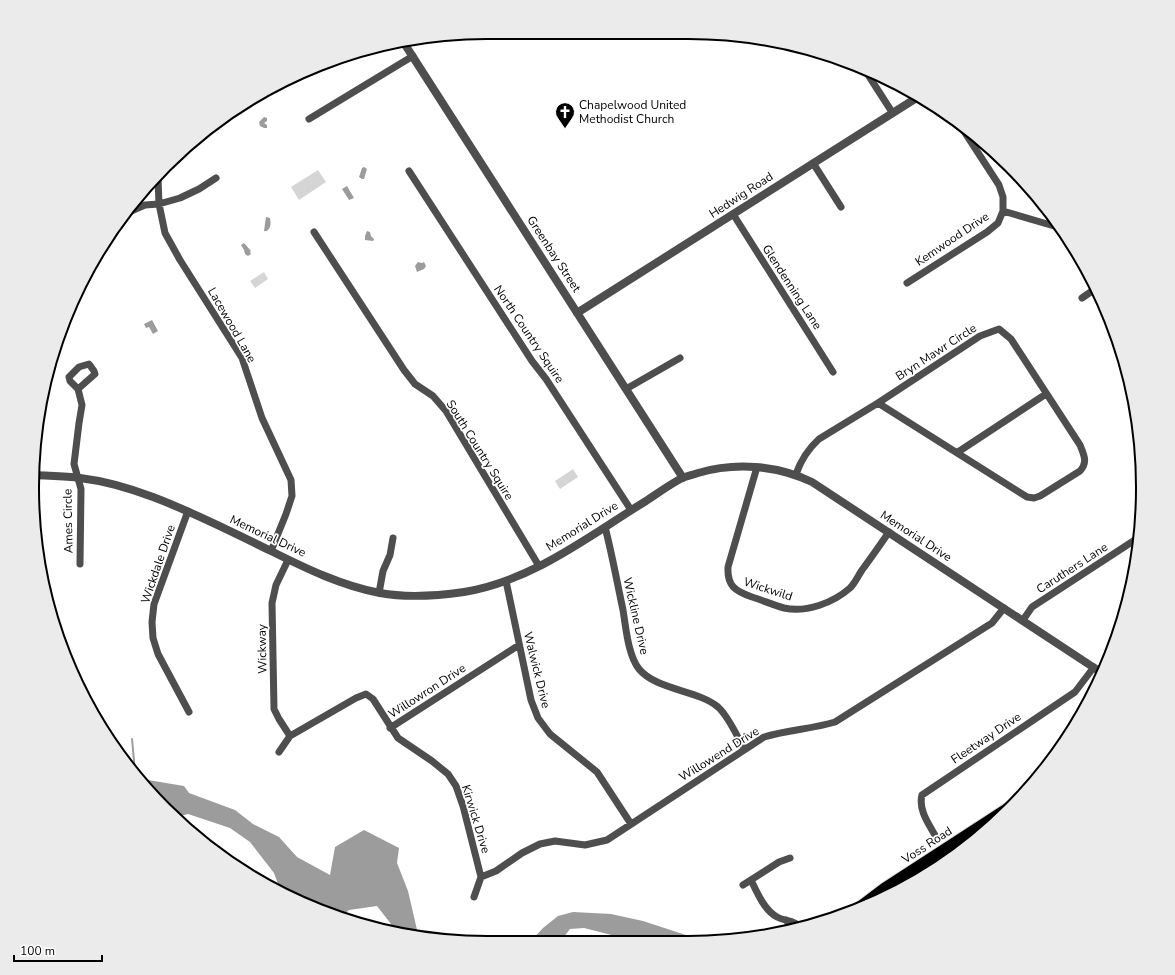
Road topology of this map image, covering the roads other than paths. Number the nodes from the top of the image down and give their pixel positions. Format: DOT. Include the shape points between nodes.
graph roads {
  1 [pos="407,47"];
  2 [pos="413,56"];
  3 [pos="870,78"];
  4 [pos="913,100"];
  5 [pos="892,112"];
  6 [pos="309,119"];
  7 [pos="969,138"];
  8 [pos="813,163"];
  9 [pos="409,171"];
  10 [pos="216,178"];
  11 [pos="158,183"];
  12 [pos="159,204"];
  13 [pos="841,207"];
  14 [pos="136,209"];
  15 [pos="1003,211"];
  16 [pos="733,214"];
  17 [pos="1051,225"];
  18 [pos="314,232"];
  19 [pos="907,283"];
  20 [pos="1091,292"];
  21 [pos="1082,298"];
  22 [pos="577,313"];
  23 [pos="680,358"];
  24 [pos="833,372"];
  25 [pos="626,389"];
  26 [pos="78,390"];
  27 [pos="1046,394"];
  28 [pos="878,403"];
  29 [pos="958,452"];
  30 [pos="758,467"];
  31 [pos="796,474"];
  32 [pos="39,475"];
  33 [pos="78,478"];
  34 [pos="683,478"];
  35 [pos="631,510"];
  36 [pos="188,511"];
  37 [pos="605,526"];
  38 [pos="889,532"];
  39 [pos="394,538"];
  40 [pos="1132,542"];
  41 [pos="271,551"];
  42 [pos="288,560"];
  43 [pos="80,564"];
  44 [pos="539,566"];
  45 [pos="506,581"];
  46 [pos="379,593"];
  47 [pos="1004,608"];
  48 [pos="1024,620"];
  49 [pos="519,644"];
  50 [pos="1094,667"];
  51 [pos="1097,670"];
  52 [pos="189,712"];
  53 [pos="390,728"];
  54 [pos="290,736"];
  55 [pos="744,749"];
  56 [pos="279,752"];
  57 [pos="631,824"];
  58 [pos="970,836"];
  59 [pos="936,837"];
  60 [pos="790,858"];
  61 [pos="481,877"];
  62 [pos="751,880"];
  63 [pos="743,885"];
  64 [pos="876,894"];
  65 [pos="474,897"];
  66 [pos="786,919"];
  67 [pos="796,923"];
  68 [pos="790,924"];
  1 -- 2 [label="street, Greenbay Street"];
  2 -- 6 [label="street"];
  2 -- 22 [label="street, Greenbay Street"];
  3 -- 5 [label="street"];
  4 -- 5 [label="street, Hedwig Road"];
  5 -- 8 [label="street, Hedwig Road"];
  7 -- 15 [label="street, Kemwood Drive" via="999,185 1003,197"];
  8 -- 13 [label="street"];
  8 -- 16 [label="street, Hedwig Road"];
  9 -- 35 [label="street, North Country Squire"];
  10 -- 12 [label="street" via="180,198"];
  11 -- 12 [label="street, Lacewood Lane"];
  12 -- 14 [label="street"];
  12 -- 41 [label="street, Lacewood Lane" via="165,233 242,358 262,418 291,480 292,496"];
  15 -- 17 [label="street"];
  15 -- 19 [label="street, Kemwood Drive" via="998,223 987,232"];
  16 -- 22 [label="street, Hedwig Road"];
  16 -- 24 [label="street, Glendenning Lane"];
  18 -- 44 [label="street, South Country Squire" via="404,370 415,384 433,396 446,411"];
  20 -- 21 [label="street"];
  22 -- 25 [label="street, Greenbay Street"];
  23 -- 25 [label="street"];
  25 -- 34 [label="street, Greenbay Street"];
  26 -- 33 [label="street, Ames Circle" via="82,405 74,464"];
  27 -- 28 [label="street, Bryn Mawr Circle" via="1011,338 999,329 980,336"];
  27 -- 29 [label="street"];
  27 -- 29 [label="street, Bryn Mawr Circle" via="1083,452 1086,460 1080,471 1040,496 1027,497"];
  28 -- 29 [label="street, Bryn Mawr Circle"];
  28 -- 31 [label="street, Bryn Mawr Circle" via="815,443 804,455"];
  30 -- 31 [label="street, Memorial Drive"];
  30 -- 34 [label="street, Memorial Drive" via="718,468"];
  30 -- 38 [label="street, Wickwild" via="728,567 730,583 741,593 784,608 807,609 829,601 851,587"];
  31 -- 38 [label="street, Memorial Drive"];
  32 -- 33 [label="street, Memorial Drive"];
  33 -- 36 [label="street, Memorial Drive" via="108,482"];
  33 -- 43 [label="street, Ames Circle" via="81,489"];
  34 -- 35 [label="street, Memorial Drive"];
  35 -- 37 [label="street, Memorial Drive"];
  36 -- 41 [label="street, Memorial Drive"];
  36 -- 52 [label="street, Wickdale Drive" via="154,604 152,622 158,654"];
  37 -- 44 [label="street, Memorial Drive"];
  37 -- 55 [label="street, Wickline Drive" via="631,652 639,668 653,680 717,707"];
  38 -- 47 [label="street, Memorial Drive"];
  39 -- 46 [label="street"];
  40 -- 48 [label="street, Caruthers Lane" via="1032,607"];
  41 -- 42 [label="street, Memorial Drive"];
  42 -- 46 [label="street, Memorial Drive" via="345,583"];
  42 -- 54 [label="street, Wickway" via="276,585 272,603 274,709"];
  44 -- 45 [label="street, Memorial Drive"];
  45 -- 46 [label="street, Memorial Drive" via="488,587 446,594 421,596"];
  45 -- 49 [label="street, Walwick Drive"];
  47 -- 48 [label="street, Memorial Drive"];
  47 -- 55 [label="street, Willowend Drive" via="992,623 835,722 764,737"];
  48 -- 50 [label="street, Memorial Drive"];
  49 -- 53 [label="street, Willowron Drive"];
  49 -- 57 [label="street, Walwick Drive" via="531,700 538,718 550,734 597,772"];
  50 -- 51 [label="street, Memorial Drive"];
  50 -- 59 [label="street, Fleetway Drive" via="1075,692 922,795 922,810"];
  53 -- 54 [label="street, Willowron Drive" via="373,699 366,694"];
  53 -- 61 [label="street, Kirwick Drive" via="398,738 448,774 456,786"];
  54 -- 56 [label="street, Willowron Drive"];
  55 -- 57 [label="street, Willowend Drive"];
  57 -- 61 [label="street, Willowend Drive" via="607,840 585,845 555,841 540,844 496,871"];
  58 -- 64 [label="main road, Voss Road"];
  60 -- 62 [label="street"];
  61 -- 65 [label="street"];
  62 -- 63 [label="street"];
  62 -- 66 [label="street" via="773,914"];
  66 -- 67 [label="street"];
  66 -- 68 [label="street"];
}
